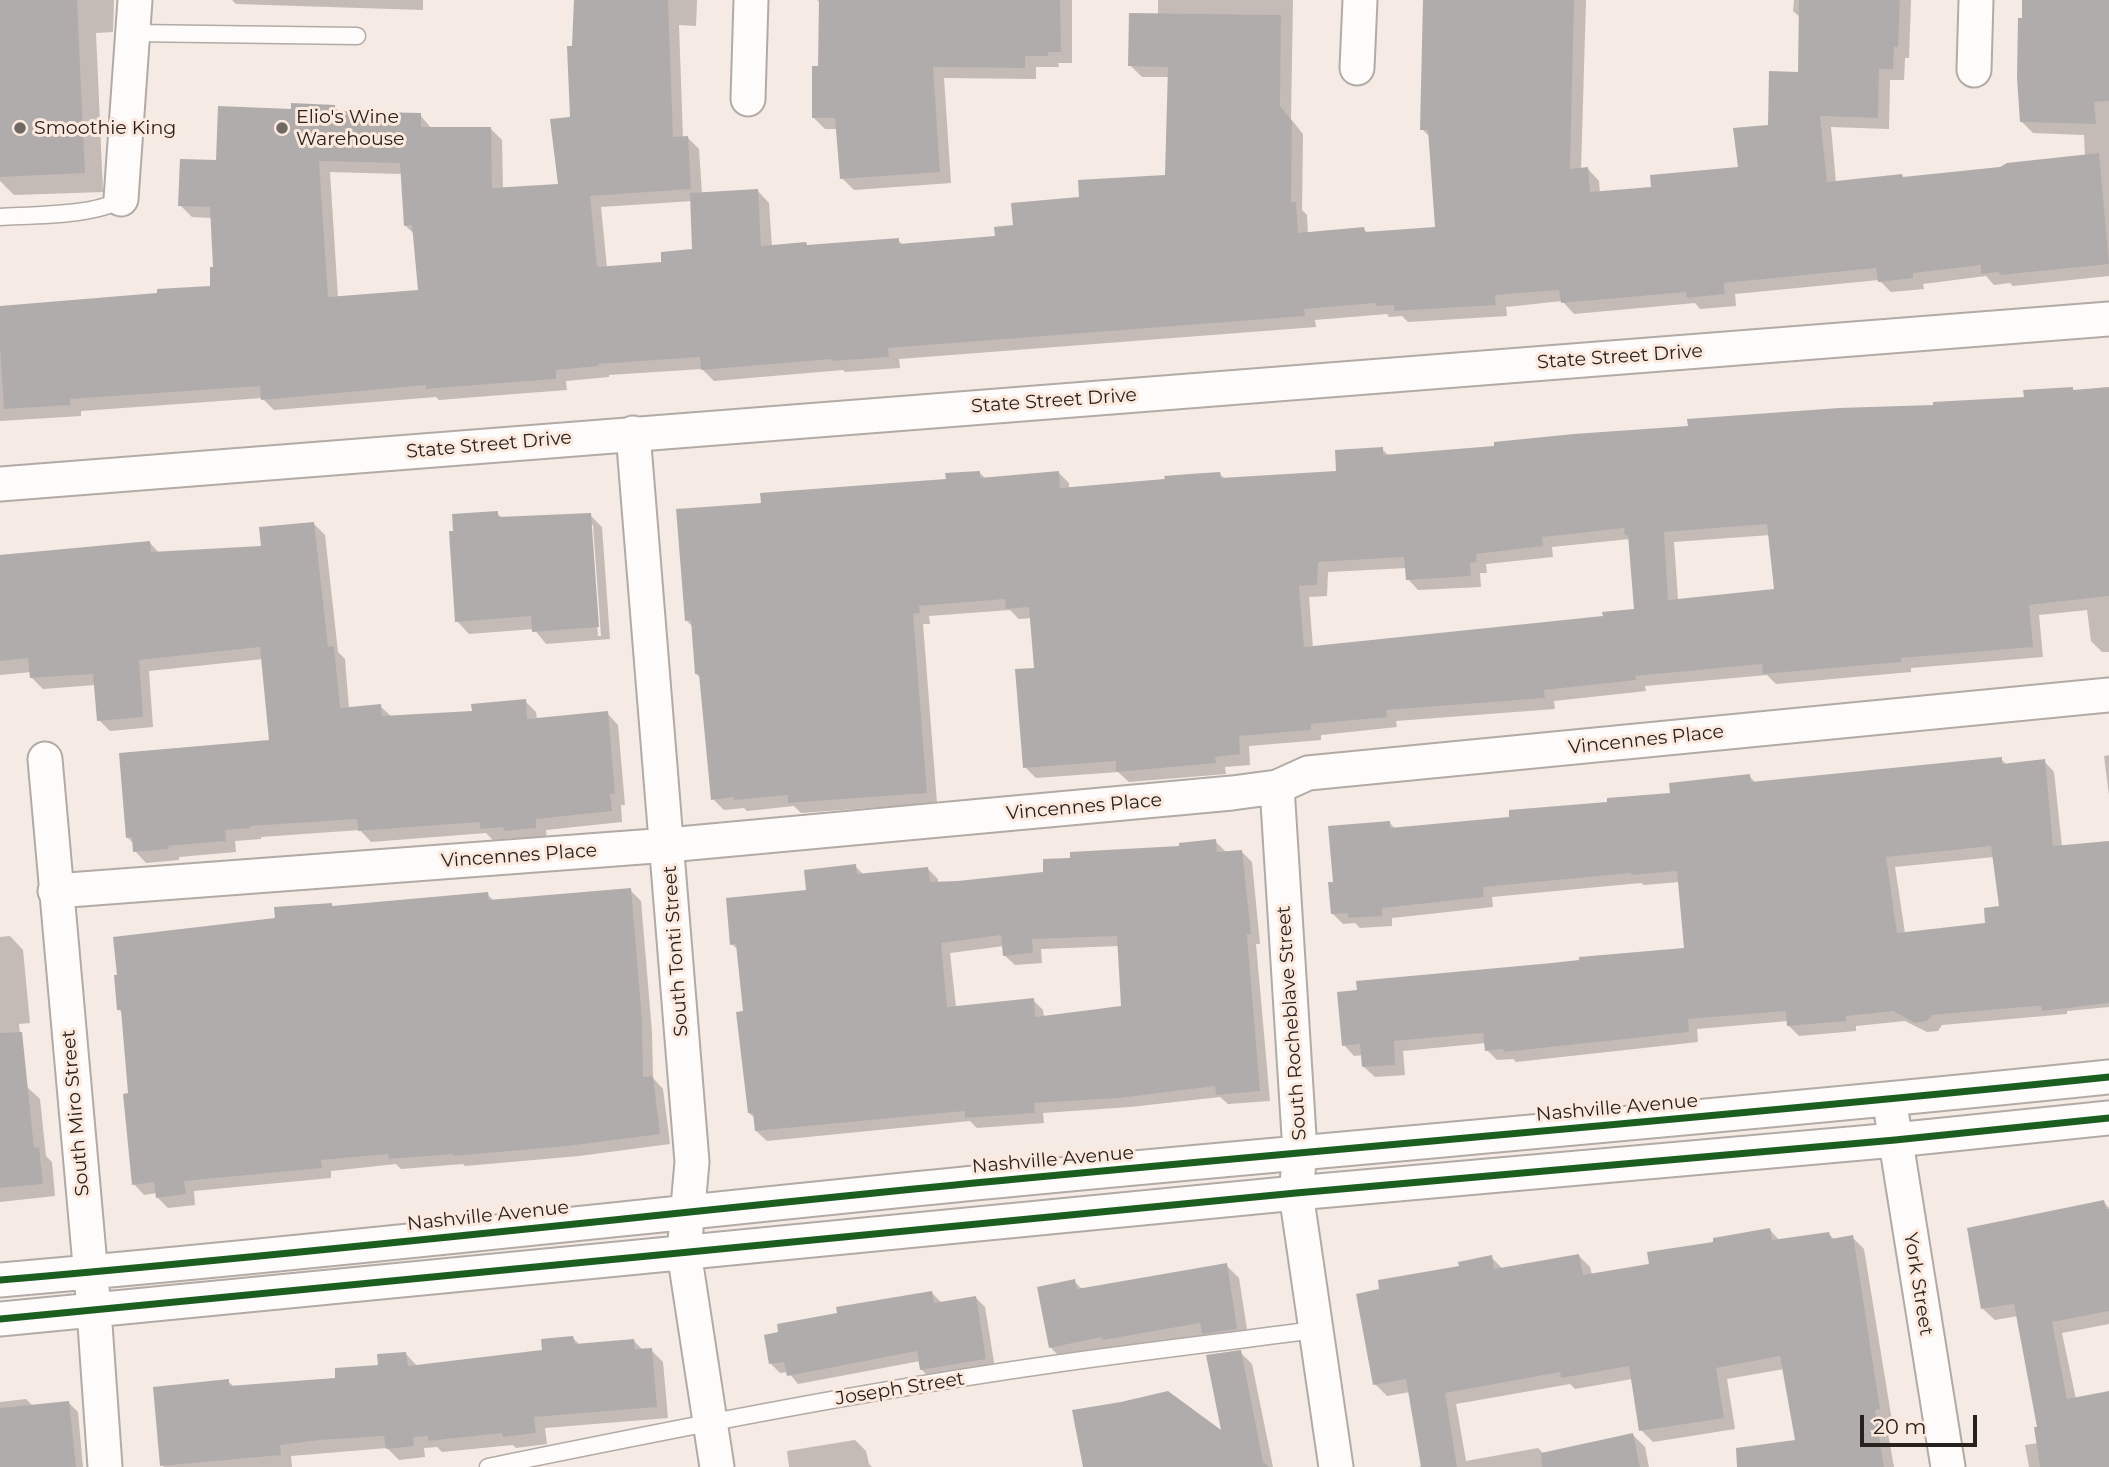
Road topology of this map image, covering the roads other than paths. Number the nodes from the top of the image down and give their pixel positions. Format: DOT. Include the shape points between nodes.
graph roads {
  1 [pos="135,0"];
  2 [pos="751,0"];
  3 [pos="1360,0"];
  4 [pos="1976,0"];
  5 [pos="132,33"];
  6 [pos="356,37"];
  7 [pos="1357,68"];
  8 [pos="1974,70"];
  9 [pos="748,99"];
  10 [pos="121,199"];
  11 [pos="0,217"];
  12 [pos="2109,319"];
  13 [pos="633,433"];
  14 [pos="0,484"];
  15 [pos="2109,695"];
  16 [pos="45,759"];
  17 [pos="1277,787"];
  18 [pos="668,845"];
  19 [pos="55,891"];
  20 [pos="2109,1077"];
  21 [pos="1890,1100"];
  22 [pos="2109,1118"];
  23 [pos="1895,1140"];
  24 [pos="1300,1152"];
  25 [pos="1296,1193"];
  26 [pos="688,1211"];
  27 [pos="684,1251"];
  28 [pos="91,1272"];
  29 [pos="0,1280"];
  30 [pos="94,1310"];
  31 [pos="0,1319"];
  32 [pos="1315,1330"];
  33 [pos="710,1422"];
  34 [pos="105,1467"];
  35 [pos="488,1467"];
  36 [pos="717,1467"];
  37 [pos="1336,1467"];
  38 [pos="1948,1467"];
  1 -- 5 [label="street"];
  2 -- 9 [label="street"];
  3 -- 7 [label="street"];
  4 -- 8 [label="street"];
  5 -- 6 [label="lane"];
  5 -- 10 [label="street"];
  10 -- 11 [label="lane" via="76,212"];
  12 -- 13 [label="street, State Street Drive"];
  13 -- 14 [label="street, State Street Drive"];
  13 -- 18 [label="street, South Tonti Street"];
  15 -- 17 [label="street, Vincennes Place" via="1308,773"];
  16 -- 19 [label="street, South Miro Street"];
  17 -- 18 [label="street, Vincennes Place"];
  17 -- 24 [label="street, South Rocheblave Street"];
  18 -- 19 [label="street, Vincennes Place"];
  18 -- 26 [label="street, South Tonti Street" via="692,1162"];
  19 -- 28 [label="street, South Miro Street"];
  20 -- 21 [label="street, Nashville Avenue"];
  21 -- 23 [label="street, York Street"];
  21 -- 24 [label="street, Nashville Avenue"];
  22 -- 23 [label="street"];
  23 -- 25 [label="street"];
  23 -- 38 [label="street, York Street"];
  24 -- 25 [label="street, South Rocheblave Street"];
  24 -- 26 [label="street, Nashville Avenue"];
  25 -- 27 [label="street"];
  25 -- 32 [label="street, South Rocheblave Street"];
  26 -- 27 [label="street, South Tonti Street"];
  26 -- 28 [label="street, Nashville Avenue"];
  27 -- 30 [label="street"];
  27 -- 33 [label="street, South Tonti Street"];
  28 -- 29 [label="street, Nashville Avenue"];
  28 -- 30 [label="street, South Miro Street"];
  30 -- 31 [label="street"];
  30 -- 34 [label="street, South Miro Street"];
  32 -- 33 [label="lane, Joseph Street" via="1045,1365"];
  32 -- 37 [label="street, South Rocheblave Street"];
  33 -- 35 [label="lane, Joseph Street"];
  33 -- 36 [label="street, South Tonti Street"];
}
